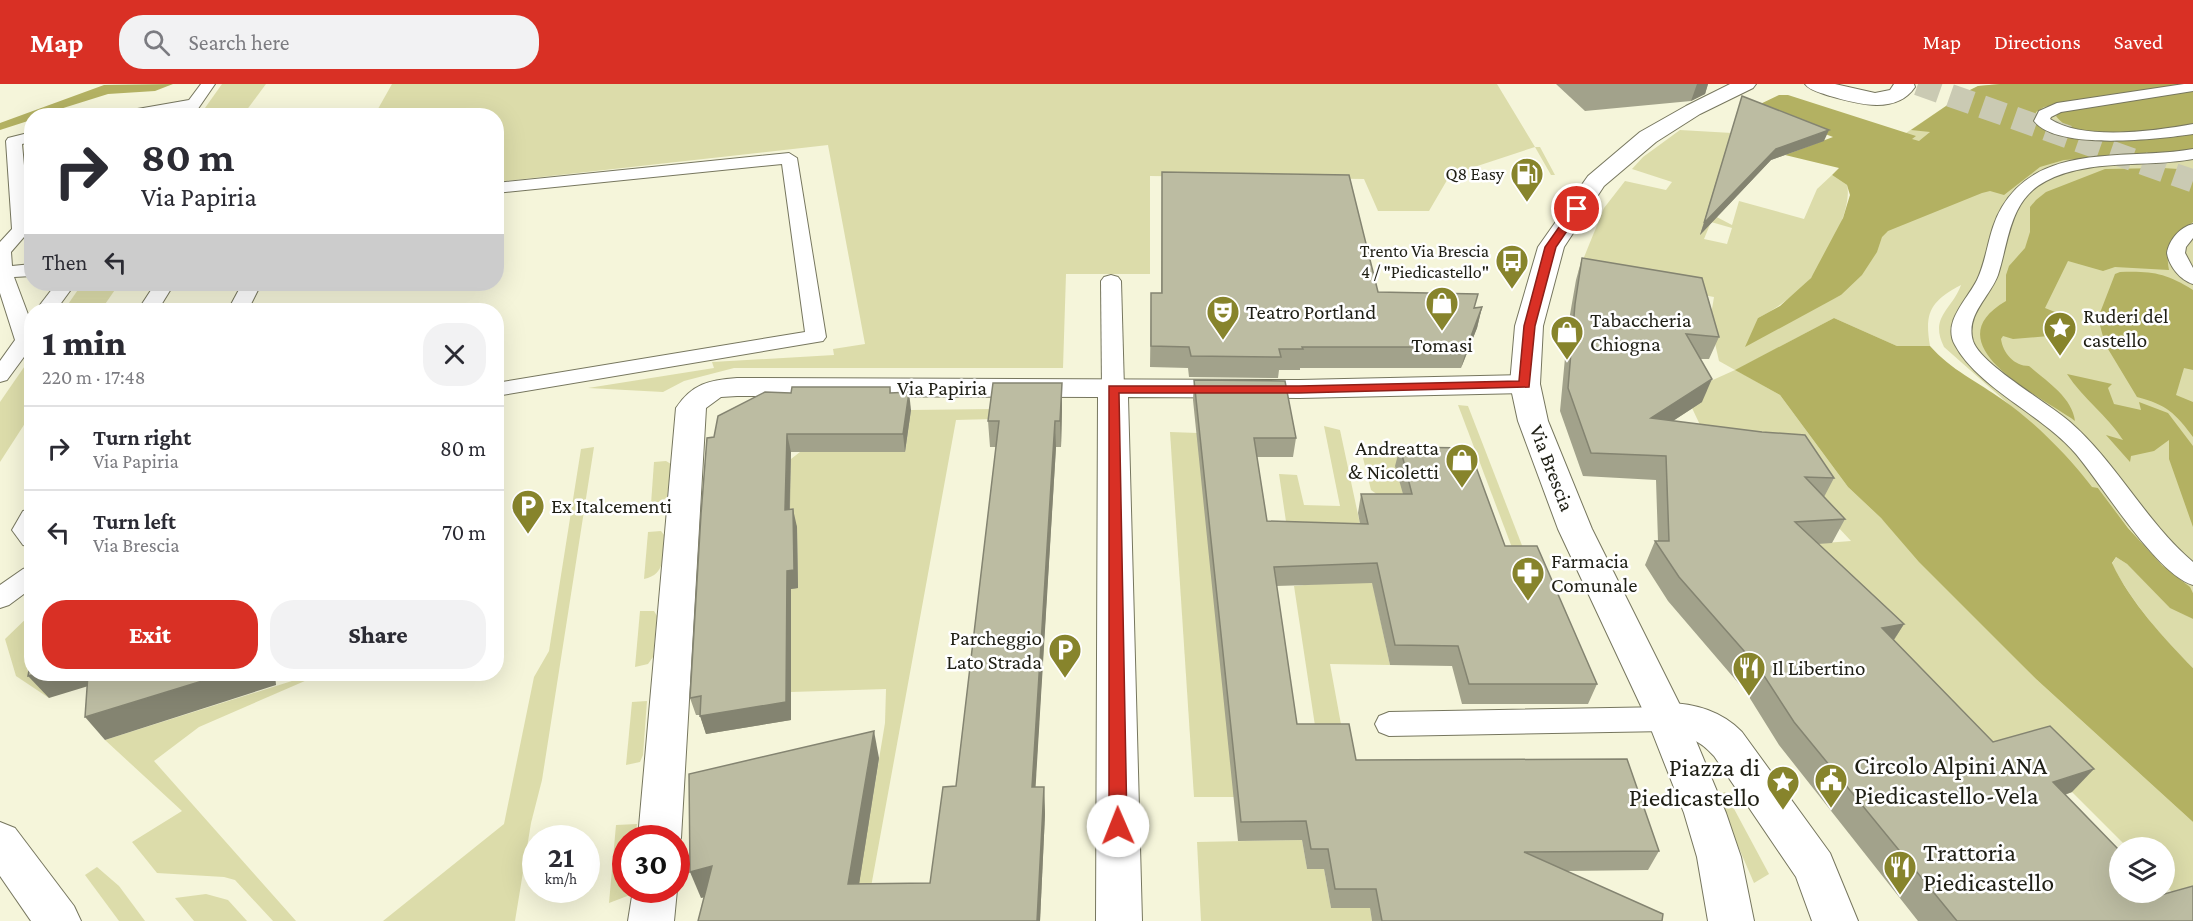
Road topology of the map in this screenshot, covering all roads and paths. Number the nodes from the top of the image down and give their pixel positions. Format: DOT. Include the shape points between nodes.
graph roads {
  1 [pos="208,84"];
  2 [pos="1746,84"];
  3 [pos="1815,84"];
  4 [pos="1904,84"];
  5 [pos="2193,87"];
  6 [pos="191,108"];
  7 [pos="2193,129"];
  8 [pos="24,139"];
  9 [pos="2193,154"];
  10 [pos="504,187"];
  11 [pos="2193,229"];
  12 [pos="24,271"];
  13 [pos="3,272"];
  14 [pos="2193,278"];
  15 [pos="1111,281"];
  16 [pos="24,325"];
  17 [pos="24,341"];
  18 [pos="0,376"];
  19 [pos="1525,384"];
  20 [pos="504,389"];
  21 [pos="1113,389"];
  22 [pos="2193,576"];
  23 [pos="24,581"];
  24 [pos="0,598"];
  25 [pos="1667,719"];
  26 [pos="1389,724"];
  27 [pos="660,825"];
  28 [pos="0,842"];
  29 [pos="653,903"];
  30 [pos="58,921"];
  31 [pos="651,921"];
  32 [pos="1119,921"];
  33 [pos="1731,921"];
  34 [pos="1835,921"];
  1 -- 6 [label="lane"];
  2 -- 19 [label="street, Via Brescia" via="1648,137 1596,181 1551,247 1530,326"];
  3 -- 4 [label="street" via="1849,96 1873,99 1903,91"];
  5 -- 7 [label="lane" via="2057,108 2044,114 2042,121 2063,132 2091,136"];
  8 -- 13 [label="lane" via="14,141 21,230 2,251"];
  9 -- 22 [label="lane" via="2076,165 2035,180 2003,220 1988,275 1961,325 1967,349 2073,439 2110,480 2169,558"];
  10 -- 20 [label="lane" via="789,158 816,337"];
  11 -- 14 [label="lane" via="2178,242 2175,253"];
  12 -- 13 [label="lane"];
  13 -- 16 [label="lane"];
  15 -- 21 [label="lane"];
  17 -- 18 [label="lane"];
  19 -- 21 [label="street, Via Papiria"];
  19 -- 25 [label="street, Via Brescia" via="1533,421 1575,529"];
  21 -- 27 [label="street, Via Papiria" via="737,387 718,388 696,399 687,440"];
  21 -- 32 [label="street"];
  23 -- 24 [label="lane"];
  25 -- 26 [label="lane"];
  25 -- 33 [label="street, Via Brescia" via="1719,857"];
  25 -- 34 [label="street" via="1701,724 1728,744 1814,867"];
  28 -- 30 [label="street"];
  29 -- 31 [label="street"];
}
